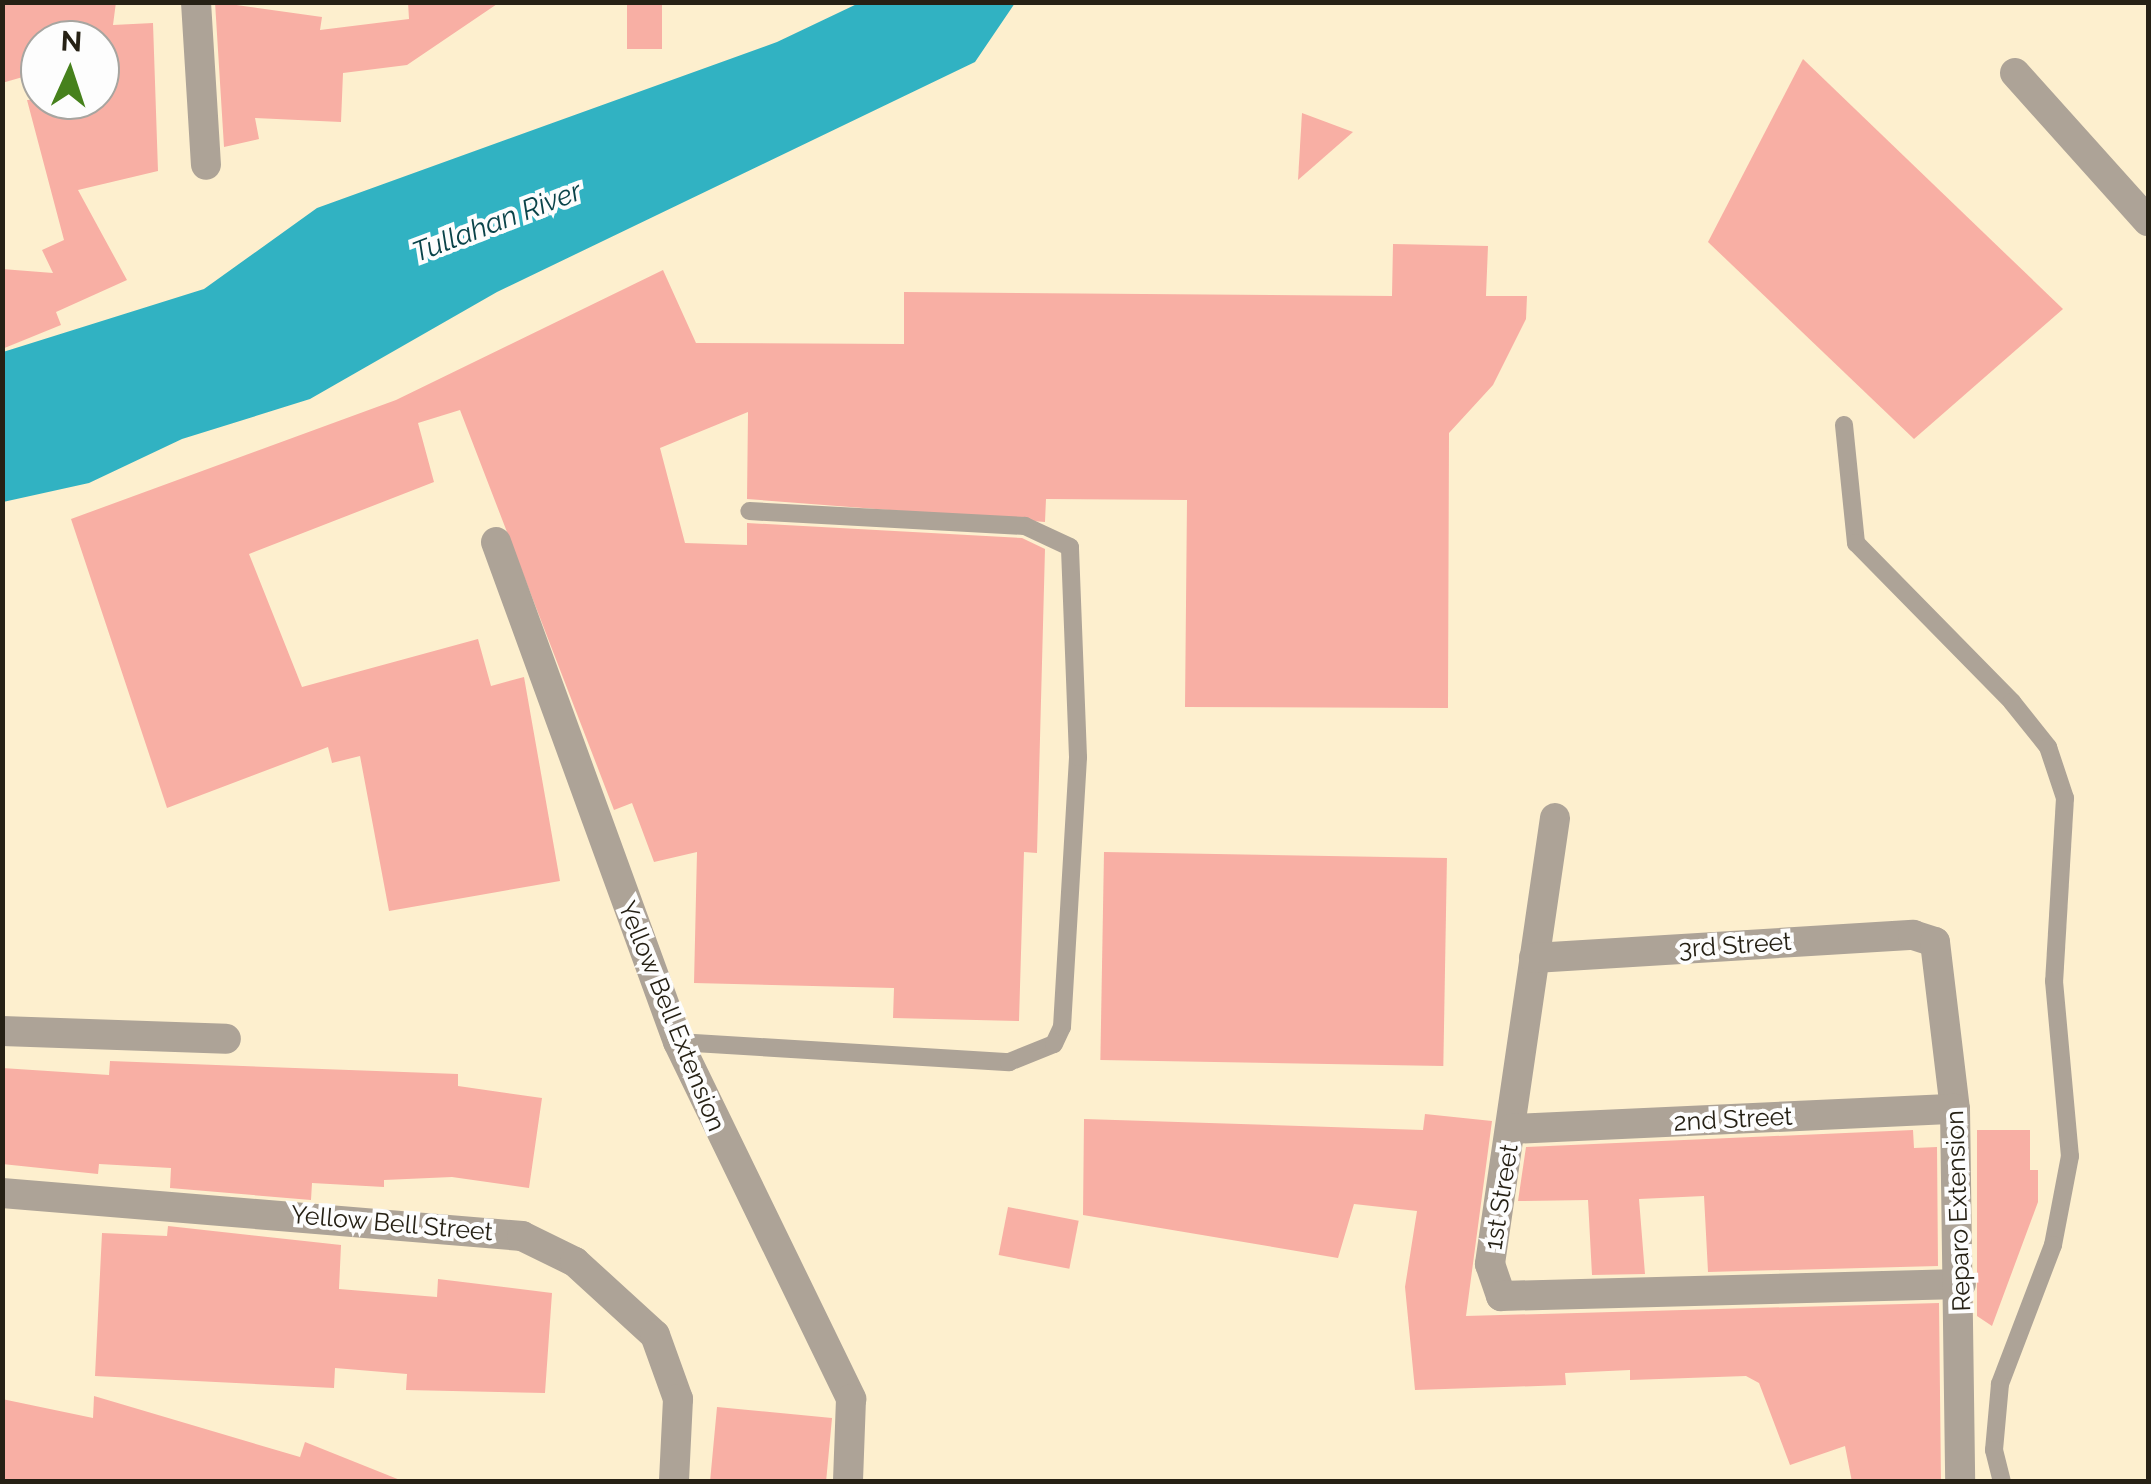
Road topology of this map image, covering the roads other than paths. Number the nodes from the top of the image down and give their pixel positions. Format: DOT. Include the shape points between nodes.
graph roads {
  1 [pos="196,2"];
  2 [pos="2016,73"];
  3 [pos="206,165"];
  4 [pos="2148,222"];
  5 [pos="1844,425"];
  6 [pos="749,511"];
  7 [pos="496,542"];
  8 [pos="1555,818"];
  9 [pos="1935,942"];
  10 [pos="1534,958"];
  11 [pos="2,1031"];
  12 [pos="226,1039"];
  13 [pos="678,1042"];
  14 [pos="1955,1109"];
  15 [pos="1511,1128"];
  16 [pos="2,1194"];
  17 [pos="1961,1284"];
  18 [pos="674,1482"];
  19 [pos="848,1482"];
  20 [pos="1960,1482"];
  21 [pos="2002,1482"];
  1 -- 3 [label="street"];
  2 -- 4 [label="street"];
  5 -- 21 [label="lane" via="1856,543 2012,702 2048,747 2065,798 2054,981 2070,1156 2053,1245 2000,1384 1994,1450"];
  6 -- 13 [label="lane" via="1025,526 1070,547 1078,758 1062,1027 1054,1044 1009,1062"];
  7 -- 13 [label="street, Yellow Bell Extension"];
  8 -- 10 [label="street, 1st Street"];
  9 -- 10 [label="street, 3rd Street" via="1913,934"];
  9 -- 14 [label="street, Reparo Extension"];
  10 -- 15 [label="street, 1st Street"];
  11 -- 12 [label="street"];
  13 -- 19 [label="street, Yellow Bell Extension" via="851,1398"];
  14 -- 15 [label="street, 2nd Street"];
  14 -- 17 [label="street, Reparo Extension"];
  15 -- 17 [label="street, 1st Street" via="1490,1264 1501,1296"];
  16 -- 18 [label="street, Yellow Bell Street" via="522,1236 575,1262 654,1335 678,1399"];
  17 -- 20 [label="street, Reparo Extension" via="1952,1424"];
}
